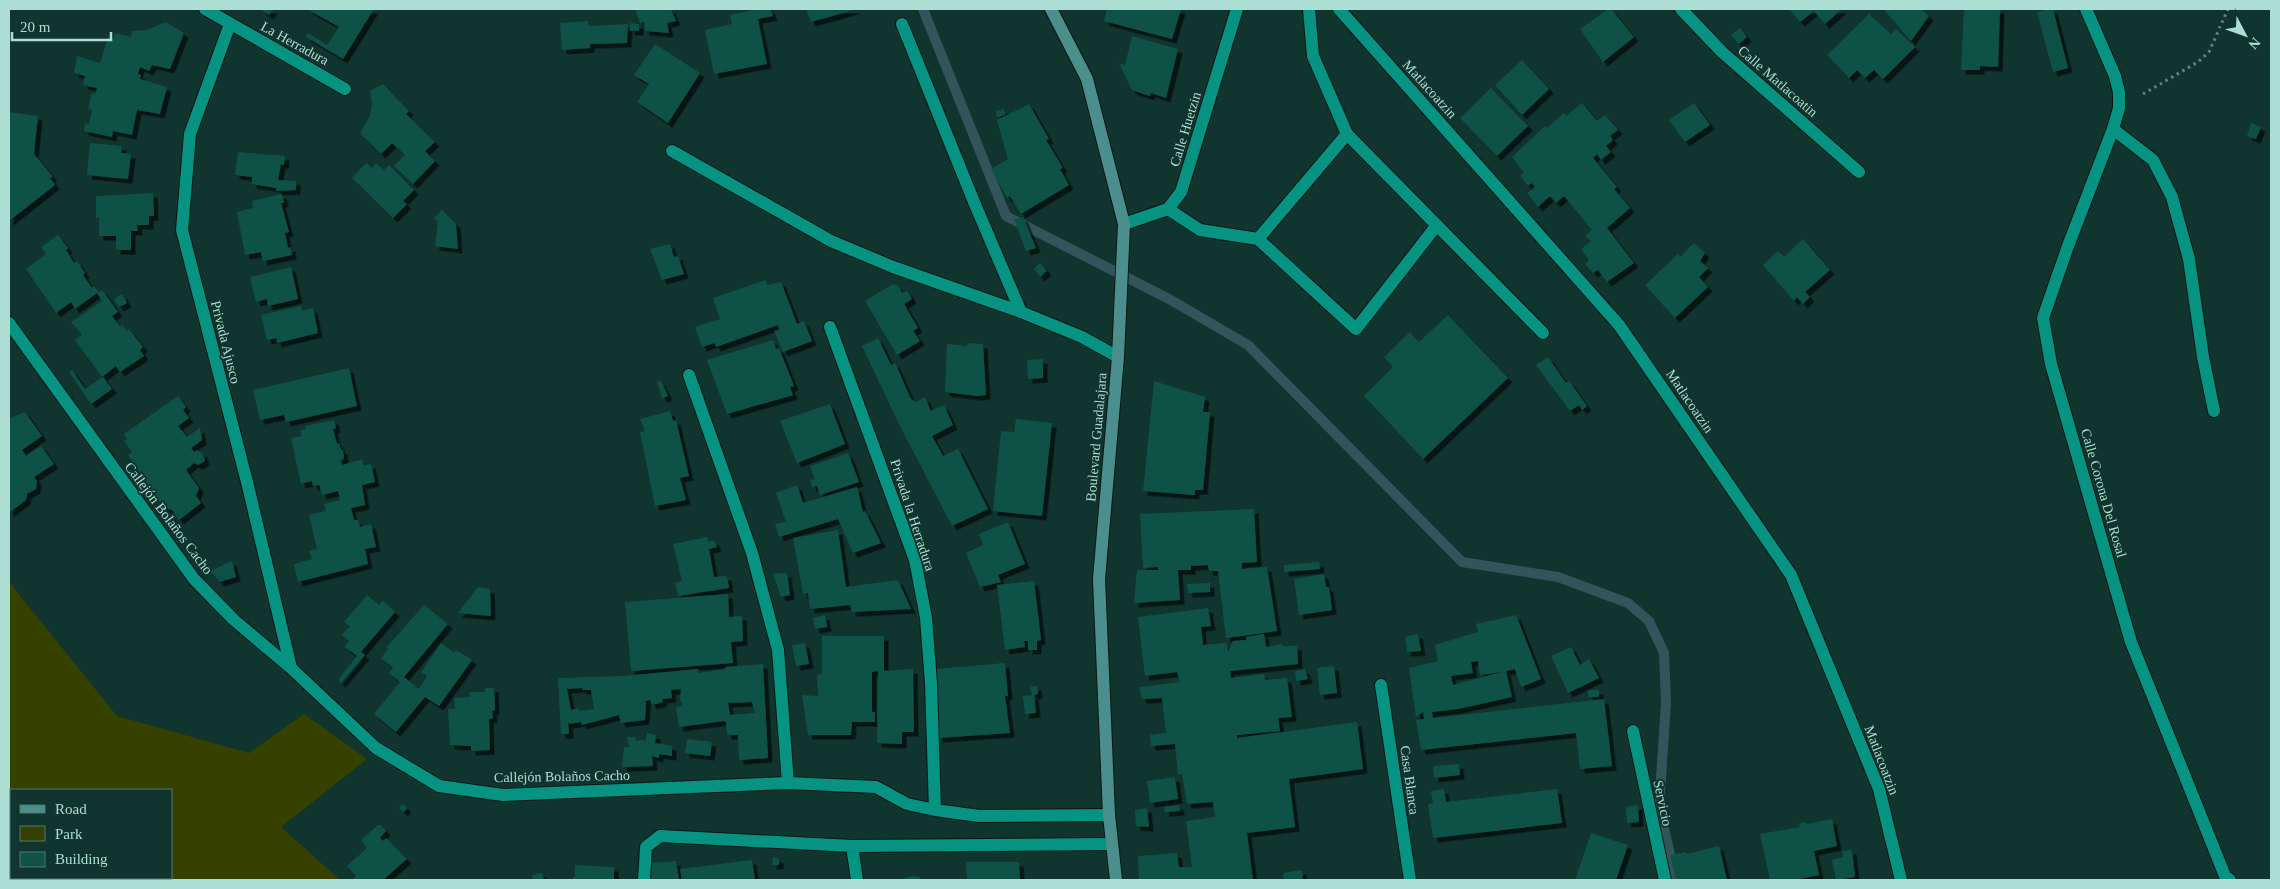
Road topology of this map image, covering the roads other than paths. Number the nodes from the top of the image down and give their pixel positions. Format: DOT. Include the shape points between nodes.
graph roads {
  1 [pos="205,9"];
  2 [pos="1051,9"];
  3 [pos="1237,9"];
  4 [pos="1309,9"];
  5 [pos="1339,9"];
  6 [pos="1680,9"];
  7 [pos="2086,9"];
  8 [pos="230,24"];
  9 [pos="902,24"];
  10 [pos="345,88"];
  11 [pos="2114,129"];
  12 [pos="1347,134"];
  13 [pos="672,151"];
  14 [pos="1859,172"];
  15 [pos="1168,209"];
  16 [pos="1124,224"];
  17 [pos="1437,225"];
  18 [pos="1258,239"];
  19 [pos="1021,312"];
  20 [pos="9,323"];
  21 [pos="830,327"];
  22 [pos="1543,333"];
  23 [pos="1118,357"];
  24 [pos="690,375"];
  25 [pos="2214,411"];
  26 [pos="291,668"];
  27 [pos="1381,685"];
  28 [pos="1632,731"];
  29 [pos="788,783"];
  30 [pos="936,810"];
  31 [pos="1109,815"];
  32 [pos="1112,844"];
  33 [pos="852,846"];
  34 [pos="644,880"];
  35 [pos="857,880"];
  36 [pos="1116,880"];
  37 [pos="1410,880"];
  38 [pos="1665,880"];
  39 [pos="1901,880"];
  40 [pos="2230,880"];
  1 -- 8 [label="street, La Herradura"];
  2 -- 16 [label="main road, Boulevard Guadalajara" via="1087,79"];
  3 -- 15 [label="street, Calle Huetzin" via="1181,192"];
  4 -- 12 [label="street" via="1313,56"];
  5 -- 39 [label="street, Matlacoatzin" via="1620,325 1791,575 1879,789"];
  6 -- 14 [label="street, Calle Matlacoatin" via="1722,52"];
  7 -- 11 [label="street, Calle Corona Del Rosal" via="2119,92"];
  8 -- 10 [label="street, La Herradura"];
  8 -- 26 [label="street, Privada Ajusco" via="190,134 182,230"];
  9 -- 19 [label="street"];
  11 -- 25 [label="street" via="2153,160 2172,197 2189,259"];
  11 -- 40 [label="street, Calle Corona Del Rosal" via="2068,246 2044,318 2051,364 2131,642"];
  12 -- 17 [label="street"];
  12 -- 18 [label="street"];
  13 -- 19 [label="street" via="831,241 893,267"];
  15 -- 16 [label="street"];
  15 -- 18 [label="street" via="1200,230"];
  16 -- 23 [label="main road, Boulevard Guadalajara"];
  17 -- 18 [label="street" via="1356,329"];
  17 -- 22 [label="street"];
  19 -- 23 [label="street" via="1082,337"];
  20 -- 26 [label="street, Callejón Bolaños Cacho" via="194,579 234,620"];
  21 -- 30 [label="street, Privada la Herradura" via="915,560 926,618"];
  23 -- 31 [label="main road, Boulevard Guadalajara" via="1099,578"];
  24 -- 29 [label="street" via="752,553 778,650"];
  26 -- 29 [label="street, Callejón Bolaños Cacho" via="376,748 439,786 503,796"];
  27 -- 37 [label="street, Casa Blanca"];
  28 -- 38 [label="street, Servicio"];
  29 -- 30 [label="street, Callejón Bolaños Cacho" via="876,788 907,804"];
  30 -- 31 [label="street, Callejón Bolaños Cacho" via="979,816"];
  31 -- 32 [label="main road, Boulevard Guadalajara"];
  32 -- 33 [label="street"];
  32 -- 36 [label="main road, Boulevard Guadalajara"];
  33 -- 34 [label="street" via="660,836 646,847"];
  33 -- 35 [label="street"];
}
